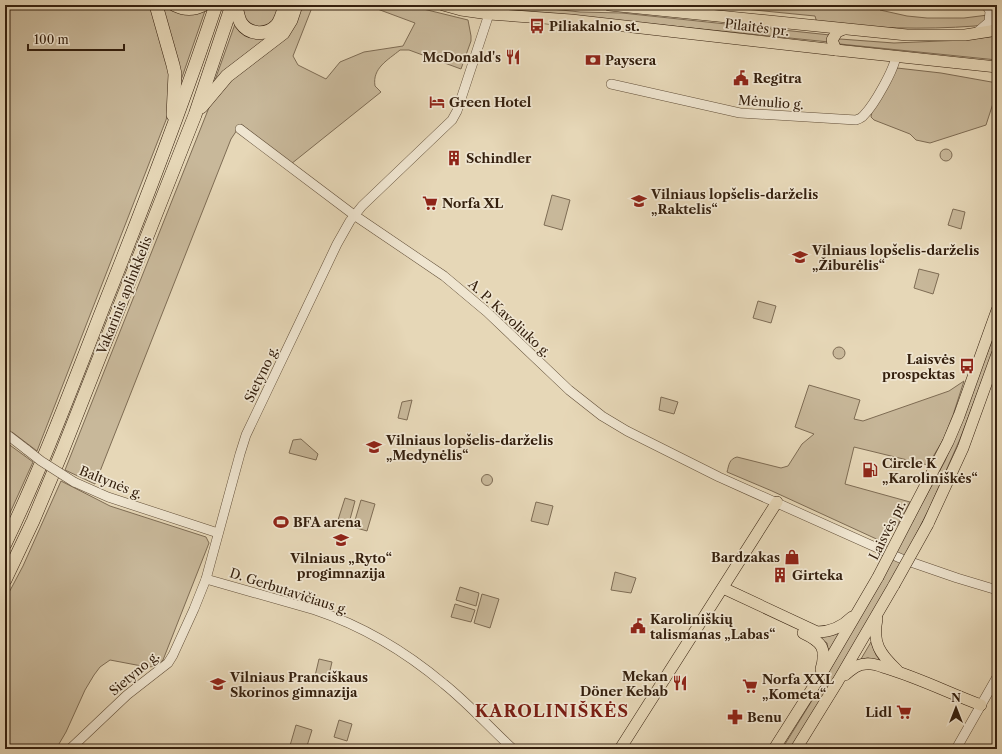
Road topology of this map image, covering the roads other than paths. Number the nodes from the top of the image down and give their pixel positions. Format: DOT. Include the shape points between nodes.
graph roads {
  1 [pos="156,5"];
  2 [pos="175,5"];
  3 [pos="203,5"];
  4 [pos="216,5"];
  5 [pos="232,5"];
  6 [pos="236,5"];
  7 [pos="285,5"];
  8 [pos="296,5"];
  9 [pos="443,5"];
  10 [pos="610,5"];
  11 [pos="986,5"];
  12 [pos="991,5"];
  13 [pos="490,9"];
  14 [pos="997,12"];
  15 [pos="844,29"];
  16 [pos="997,30"];
  17 [pos="975,34"];
  18 [pos="836,50"];
  19 [pos="896,56"];
  20 [pos="997,67"];
  21 [pos="611,84"];
  22 [pos="195,115"];
  23 [pos="172,128"];
  24 [pos="240,129"];
  25 [pos="354,215"];
  26 [pos="997,310"];
  27 [pos="997,354"];
  28 [pos="5,433"];
  29 [pos="777,502"];
  30 [pos="218,534"];
  31 [pos="5,544"];
  32 [pos="206,579"];
  33 [pos="5,580"];
  34 [pos="997,590"];
  35 [pos="721,591"];
  36 [pos="861,608"];
  37 [pos="878,614"];
  38 [pos="899,672"];
  39 [pos="997,677"];
  40 [pos="819,678"];
  41 [pos="838,681"];
  42 [pos="980,705"];
  43 [pos="70,749"];
  44 [pos="513,749"];
  45 [pos="620,749"];
  46 [pos="774,749"];
  47 [pos="796,749"];
  48 [pos="956,749"];
  1 -- 23 [label="highway" via="174,65"];
  2 -- 3 [label="highway" via="193,9"];
  4 -- 23 [label="highway, Vakarinis aplinkkelis"];
  5 -- 22 [label="highway, Vakarinis aplinkkelis"];
  6 -- 7 [label="highway" via="245,27 260,33 278,24"];
  8 -- 22 [label="highway" via="284,33 227,76"];
  9 -- 13 [label="main road, Pilaitės pr." via="466,11"];
  10 -- 15 [label="main road, Pilaitės pr."];
  11 -- 17 [label="street" via="990,11 989,22"];
  12 -- 14 [label="street"];
  13 -- 18 [label="main road, Pilaitės pr."];
  13 -- 25 [label="street, Sietyno g." via="452,120"];
  15 -- 17 [label="main road, Pilaitės pr." via="922,36"];
  15 -- 18 [label="main road" via="833,36"];
  16 -- 17 [label="main road, Pilaitės pr."];
  18 -- 19 [label="main road, Pilaitės pr."];
  19 -- 20 [label="main road, Pilaitės pr."];
  19 -- 21 [label="street, Mėnulio g." via="883,86 864,116 856,120 740,113"];
  22 -- 33 [label="highway, Vakarinis aplinkkelis" via="59,459"];
  23 -- 31 [label="highway, Vakarinis aplinkkelis" via="36,478"];
  24 -- 25 [label="street, A. P. Kavoliuko g."];
  25 -- 29 [label="street, A. P. Kavoliuko g." via="430,265 465,293 569,390 602,416 708,472"];
  25 -- 30 [label="street, Sietyno g." via="249,429"];
  26 -- 36 [label="main road, Laisvės pr., bridge" via="948,442"];
  27 -- 37 [label="main road, bridge" via="963,448 928,524"];
  28 -- 30 [label="street, Baltynės g., bridge" via="74,482 108,497"];
  29 -- 34 [label="street, A. P. Kavoliuko g." via="902,559"];
  29 -- 35 [label="main road"];
  30 -- 32 [label="street, Sietyno g."];
  32 -- 43 [label="street, Sietyno g." via="188,624 168,663 127,695"];
  32 -- 44 [label="street, D. Gerbutavičiaus g." via="315,610 367,632 433,674"];
  35 -- 36 [label="main road" via="817,632 829,631 840,626"];
  35 -- 40 [label="main road" via="815,639 824,652"];
  35 -- 45 [label="main road"];
  36 -- 40 [label="main road, Laisvės pr."];
  37 -- 38 [label="main road" via="874,630 877,646"];
  37 -- 41 [label="main road"];
  38 -- 41 [label="main road" via="861,664"];
  38 -- 42 [label="main road"];
  39 -- 42 [label="street"];
  40 -- 46 [label="main road, Laisvės pr."];
  41 -- 47 [label="main road"];
  42 -- 48 [label="street"];
}
